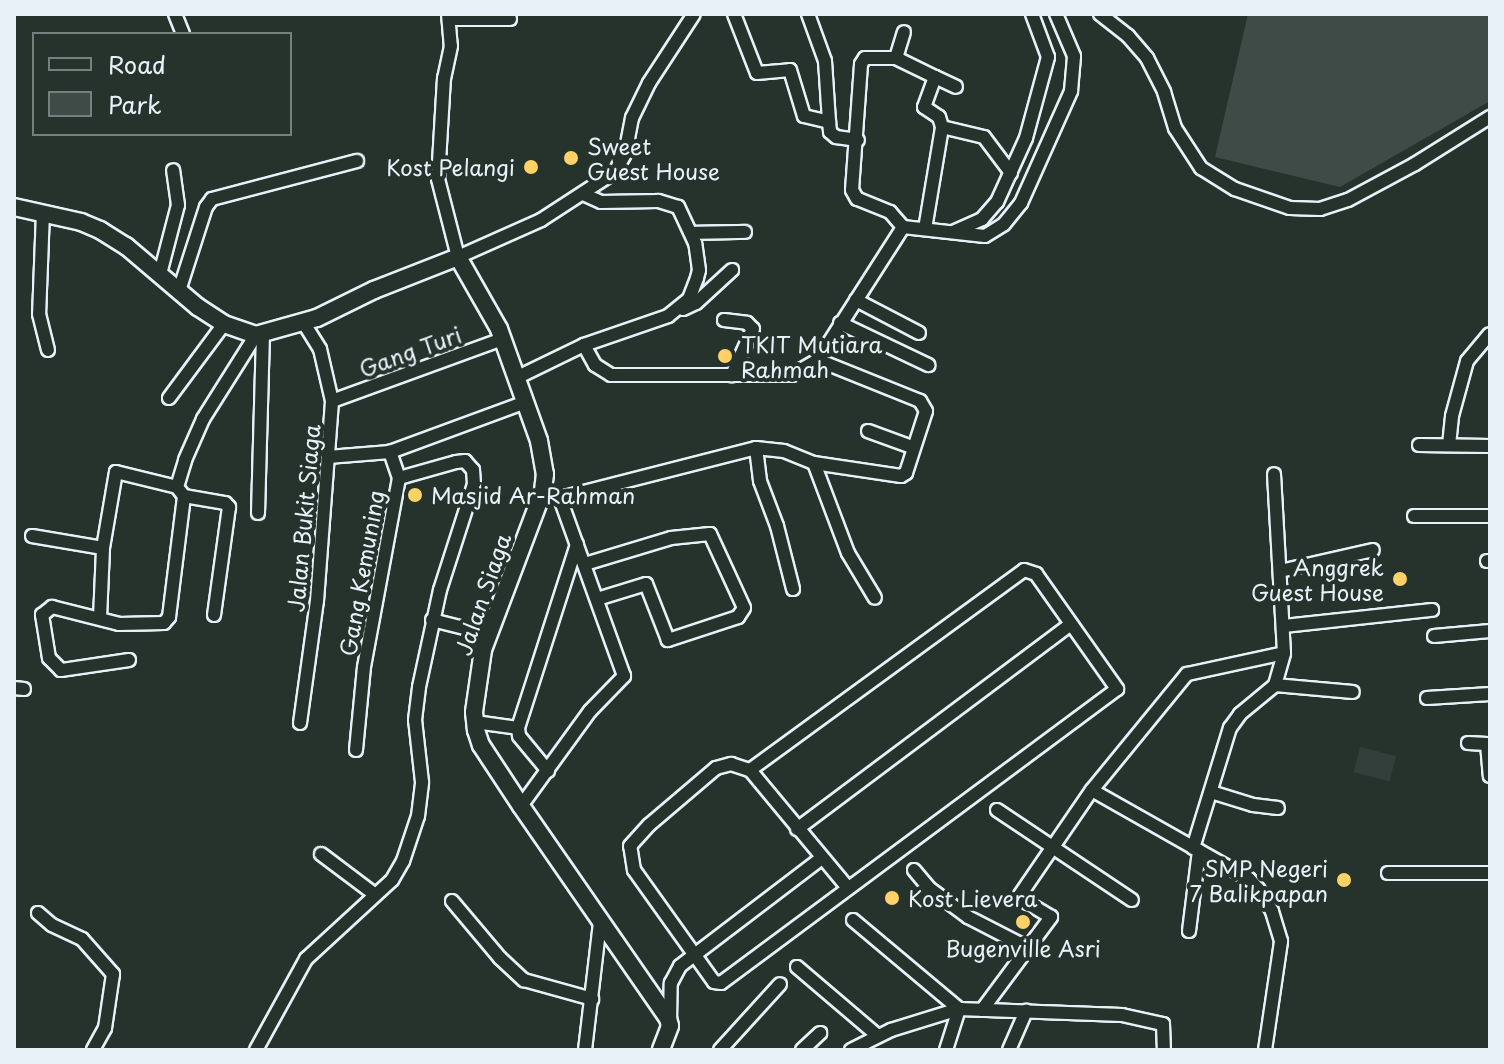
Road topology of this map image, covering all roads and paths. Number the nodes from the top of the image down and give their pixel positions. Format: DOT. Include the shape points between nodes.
graph roads {
  1 [pos="694,14"];
  2 [pos="734,14"];
  3 [pos="808,14"];
  4 [pos="1032,14"];
  5 [pos="1056,14"];
  6 [pos="1100,14"];
  7 [pos="449,17"];
  8 [pos="510,19"];
  9 [pos="904,32"];
  10 [pos="896,58"];
  11 [pos="935,77"];
  12 [pos="956,87"];
  13 [pos="1490,117"];
  14 [pos="829,122"];
  15 [pos="942,127"];
  16 [pos="858,140"];
  17 [pos="357,161"];
  18 [pos="173,170"];
  19 [pos="1011,173"];
  20 [pos="583,194"];
  21 [pos="997,202"];
  22 [pos="14,207"];
  23 [pos="43,212"];
  24 [pos="1013,213"];
  25 [pos="903,227"];
  26 [pos="925,229"];
  27 [pos="745,232"];
  28 [pos="953,232"];
  29 [pos="692,233"];
  30 [pos="458,257"];
  31 [pos="732,270"];
  32 [pos="160,274"];
  33 [pos="179,291"];
  34 [pos="856,300"];
  35 [pos="680,309"];
  36 [pos="724,320"];
  37 [pos="303,322"];
  38 [pos="840,323"];
  39 [pos="224,324"];
  40 [pos="919,333"];
  41 [pos="1490,334"];
  42 [pos="260,336"];
  43 [pos="502,339"];
  44 [pos="584,345"];
  45 [pos="48,350"];
  46 [pos="818,360"];
  47 [pos="928,365"];
  48 [pos="732,375"];
  49 [pos="518,377"];
  50 [pos="169,398"];
  51 [pos="332,401"];
  52 [pos="526,402"];
  53 [pos="868,431"];
  54 [pos="1419,445"];
  55 [pos="1449,445"];
  56 [pos="1490,446"];
  57 [pos="912,447"];
  58 [pos="756,448"];
  59 [pos="390,452"];
  60 [pos="328,457"];
  61 [pos="814,463"];
  62 [pos="1274,474"];
  63 [pos="399,478"];
  64 [pos="543,491"];
  65 [pos="181,492"];
  66 [pos="560,498"];
  67 [pos="258,513"];
  68 [pos="1414,516"];
  69 [pos="1490,516"];
  70 [pos="32,536"];
  71 [pos="577,544"];
  72 [pos="103,548"];
  73 [pos="1373,550"];
  74 [pos="585,564"];
  75 [pos="1280,571"];
  76 [pos="793,589"];
  77 [pos="875,598"];
  78 [pos="597,599"];
  79 [pos="1432,610"];
  80 [pos="214,615"];
  81 [pos="100,618"];
  82 [pos="432,620"];
  83 [pos="1071,624"];
  84 [pos="1284,626"];
  85 [pos="1490,631"];
  86 [pos="488,634"];
  87 [pos="1434,636"];
  88 [pos="1284,653"];
  89 [pos="129,660"];
  90 [pos="1275,685"];
  91 [pos="1353,692"];
  92 [pos="1490,694"];
  93 [pos="1427,698"];
  94 [pos="475,722"];
  95 [pos="300,723"];
  96 [pos="518,728"];
  97 [pos="1468,743"];
  98 [pos="356,750"];
  99 [pos="750,770"];
  100 [pos="548,771"];
  101 [pos="1490,776"];
  102 [pos="1092,790"];
  103 [pos="1211,792"];
  104 [pos="521,806"];
  105 [pos="1278,808"];
  106 [pos="997,810"];
  107 [pos="797,829"];
  108 [pos="1053,847"];
  109 [pos="1196,850"];
  110 [pos="321,854"];
  111 [pos="822,858"];
  112 [pos="914,870"];
  113 [pos="1388,873"];
  114 [pos="1490,873"];
  115 [pos="847,887"];
  116 [pos="374,894"];
  117 [pos="1132,900"];
  118 [pos="452,901"];
  119 [pos="38,913"];
  120 [pos="853,920"];
  121 [pos="600,923"];
  122 [pos="1189,931"];
  123 [pos="1028,948"];
  124 [pos="694,955"];
  125 [pos="797,967"];
  126 [pos="780,984"];
  127 [pos="592,999"];
  128 [pos="959,1009"];
  129 [pos="982,1010"];
  130 [pos="1026,1011"];
  131 [pos="670,1026"];
  132 [pos="820,1033"];
  133 [pos="878,1036"];
  134 [pos="93,1050"];
  135 [pos="256,1050"];
  136 [pos="585,1050"];
  137 [pos="661,1050"];
  138 [pos="720,1050"];
  139 [pos="802,1050"];
  140 [pos="851,1050"];
  141 [pos="946,1050"];
  142 [pos="1009,1050"];
  143 [pos="1164,1050"];
  144 [pos="1265,1050"];
  1 -- 20 [label="street" via="632,118 622,163"];
  2 -- 14 [label="street" via="757,73 790,70 804,116"];
  3 -- 14 [label="street" via="825,61"];
  4 -- 19 [label="street" via="1048,57 1040,97"];
  5 -- 24 [label="street" via="1074,56 1071,91"];
  6 -- 13 [label="street" via="1147,58 1175,128 1201,168 1235,189 1290,208 1320,209 1348,200"];
  7 -- 8 [label="street"];
  7 -- 30 [label="street" via="438,179"];
  9 -- 10 [label="street"];
  10 -- 11 [label="street"];
  10 -- 16 [label="street" via="874,55 861,64"];
  11 -- 12 [label="street"];
  11 -- 15 [label="street" via="924,107 939,117"];
  14 -- 16 [label="street" via="832,135"];
  15 -- 19 [label="street" via="980,134"];
  15 -- 26 [label="street"];
  16 -- 25 [label="street" via="854,195 890,212"];
  17 -- 33 [label="street" via="212,199"];
  18 -- 32 [label="street" via="178,205"];
  19 -- 21 [label="street"];
  20 -- 29 [label="street" via="616,203 670,203"];
  20 -- 30 [label="street" via="541,220"];
  21 -- 24 [label="street"];
  21 -- 28 [label="street" via="982,219"];
  22 -- 23 [label="street"];
  23 -- 32 [label="street" via="100,230"];
  23 -- 45 [label="street" via="39,314"];
  24 -- 28 [label="street" via="985,236"];
  25 -- 26 [label="street"];
  25 -- 34 [label="street"];
  26 -- 28 [label="street"];
  27 -- 29 [label="street"];
  29 -- 35 [label="street" via="699,270"];
  30 -- 37 [label="street"];
  30 -- 43 [label="street, Jalan Siaga"];
  31 -- 35 [label="street" via="696,303"];
  32 -- 33 [label="street"];
  33 -- 39 [label="street"];
  34 -- 38 [label="street"];
  34 -- 40 [label="street"];
  35 -- 44 [label="street"];
  36 -- 48 [label="street" via="753,329"];
  37 -- 42 [label="street"];
  37 -- 51 [label="street, Jalan Bukit Siaga" via="320,349"];
  38 -- 46 [label="street"];
  38 -- 47 [label="street"];
  39 -- 42 [label="street"];
  39 -- 50 [label="street"];
  41 -- 55 [label="street" via="1467,361"];
  42 -- 65 [label="street" via="203,419"];
  42 -- 67 [label="street"];
  43 -- 49 [label="street, Jalan Siaga"];
  43 -- 51 [label="street, Gang Turi"];
  44 -- 48 [label="street" via="595,365 611,375"];
  44 -- 49 [label="street"];
  46 -- 48 [label="street" via="792,375"];
  46 -- 57 [label="street" via="920,401 926,411"];
  49 -- 52 [label="street, Jalan Siaga"];
  51 -- 60 [label="street, Jalan Bukit Siaga"];
  52 -- 59 [label="street"];
  52 -- 64 [label="street, Jalan Siaga" via="544,457"];
  53 -- 57 [label="street"];
  54 -- 55 [label="street"];
  55 -- 56 [label="street"];
  57 -- 61 [label="street" via="904,475"];
  58 -- 61 [label="street" via="784,451"];
  58 -- 66 [label="street"];
  58 -- 76 [label="street" via="760,481"];
  59 -- 60 [label="street"];
  59 -- 63 [label="street, Gang Kemuning"];
  60 -- 95 [label="street, Jalan Bukit Siaga" via="317,601"];
  61 -- 77 [label="street" via="848,553"];
  62 -- 75 [label="street"];
  63 -- 82 [label="street" via="456,462 469,463 473,470 474,484"];
  63 -- 98 [label="street, Gang Kemuning" via="364,667"];
  64 -- 66 [label="street"];
  64 -- 86 [label="street, Jalan Siaga"];
  65 -- 72 [label="street" via="116,472"];
  65 -- 80 [label="street" via="229,507"];
  65 -- 81 [label="street" via="169,617 146,626"];
  66 -- 71 [label="street"];
  68 -- 69 [label="street"];
  70 -- 72 [label="street"];
  71 -- 74 [label="street"];
  71 -- 96 [label="street"];
  72 -- 81 [label="street"];
  73 -- 75 [label="street"];
  74 -- 78 [label="street"];
  74 -- 78 [label="street" via="671,538 710,534 744,608 738,617 668,640 646,584"];
  75 -- 84 [label="street"];
  78 -- 100 [label="street" via="624,676 590,711"];
  79 -- 84 [label="street"];
  81 -- 89 [label="street" via="46,610 42,623 51,662 61,670"];
  82 -- 86 [label="street"];
  82 -- 116 [label="street" via="415,720 422,799 403,861 392,880"];
  83 -- 99 [label="street" via="1036,574 1024,570"];
  83 -- 107 [label="street"];
  83 -- 115 [label="street" via="1117,689"];
  84 -- 88 [label="street"];
  85 -- 87 [label="street"];
  86 -- 94 [label="street, Jalan Siaga" via="478,672"];
  88 -- 90 [label="street"];
  88 -- 102 [label="street" via="1187,674"];
  90 -- 91 [label="street"];
  90 -- 103 [label="street" via="1234,721"];
  92 -- 93 [label="street"];
  94 -- 96 [label="street"];
  94 -- 104 [label="street, Jalan Siaga" via="481,745"];
  96 -- 100 [label="street"];
  97 -- 101 [label="street" via="1487,744"];
  99 -- 107 [label="street"];
  99 -- 124 [label="street" via="731,764 716,768 630,846 634,870"];
  100 -- 104 [label="street"];
  102 -- 108 [label="street"];
  102 -- 109 [label="street"];
  103 -- 105 [label="street"];
  103 -- 109 [label="street"];
  104 -- 121 [label="street, Jalan Siaga"];
  106 -- 108 [label="street"];
  107 -- 111 [label="street"];
  108 -- 117 [label="street"];
  108 -- 123 [label="street" via="1020,895 1051,917"];
  109 -- 122 [label="street"];
  109 -- 144 [label="street" via="1249,879 1278,926 1281,941"];
  110 -- 116 [label="street"];
  111 -- 115 [label="street"];
  111 -- 124 [label="street"];
  112 -- 123 [label="street" via="968,917"];
  113 -- 114 [label="street"];
  115 -- 124 [label="street" via="719,984"];
  116 -- 135 [label="street" via="306,959"];
  118 -- 127 [label="street" via="524,980"];
  119 -- 134 [label="street" via="82,939 113,974 105,1028"];
  120 -- 128 [label="street"];
  121 -- 127 [label="street"];
  121 -- 131 [label="street, Jalan Siaga"];
  123 -- 129 [label="street"];
  124 -- 131 [label="street" via="674,974"];
  125 -- 133 [label="street"];
  126 -- 138 [label="street"];
  127 -- 136 [label="street"];
  128 -- 129 [label="street"];
  128 -- 133 [label="street"];
  128 -- 141 [label="street"];
  129 -- 130 [label="street"];
  130 -- 142 [label="street"];
  130 -- 143 [label="street" via="1122,1015 1163,1024"];
  131 -- 137 [label="street"];
  132 -- 139 [label="street"];
  133 -- 140 [label="street"];
}
